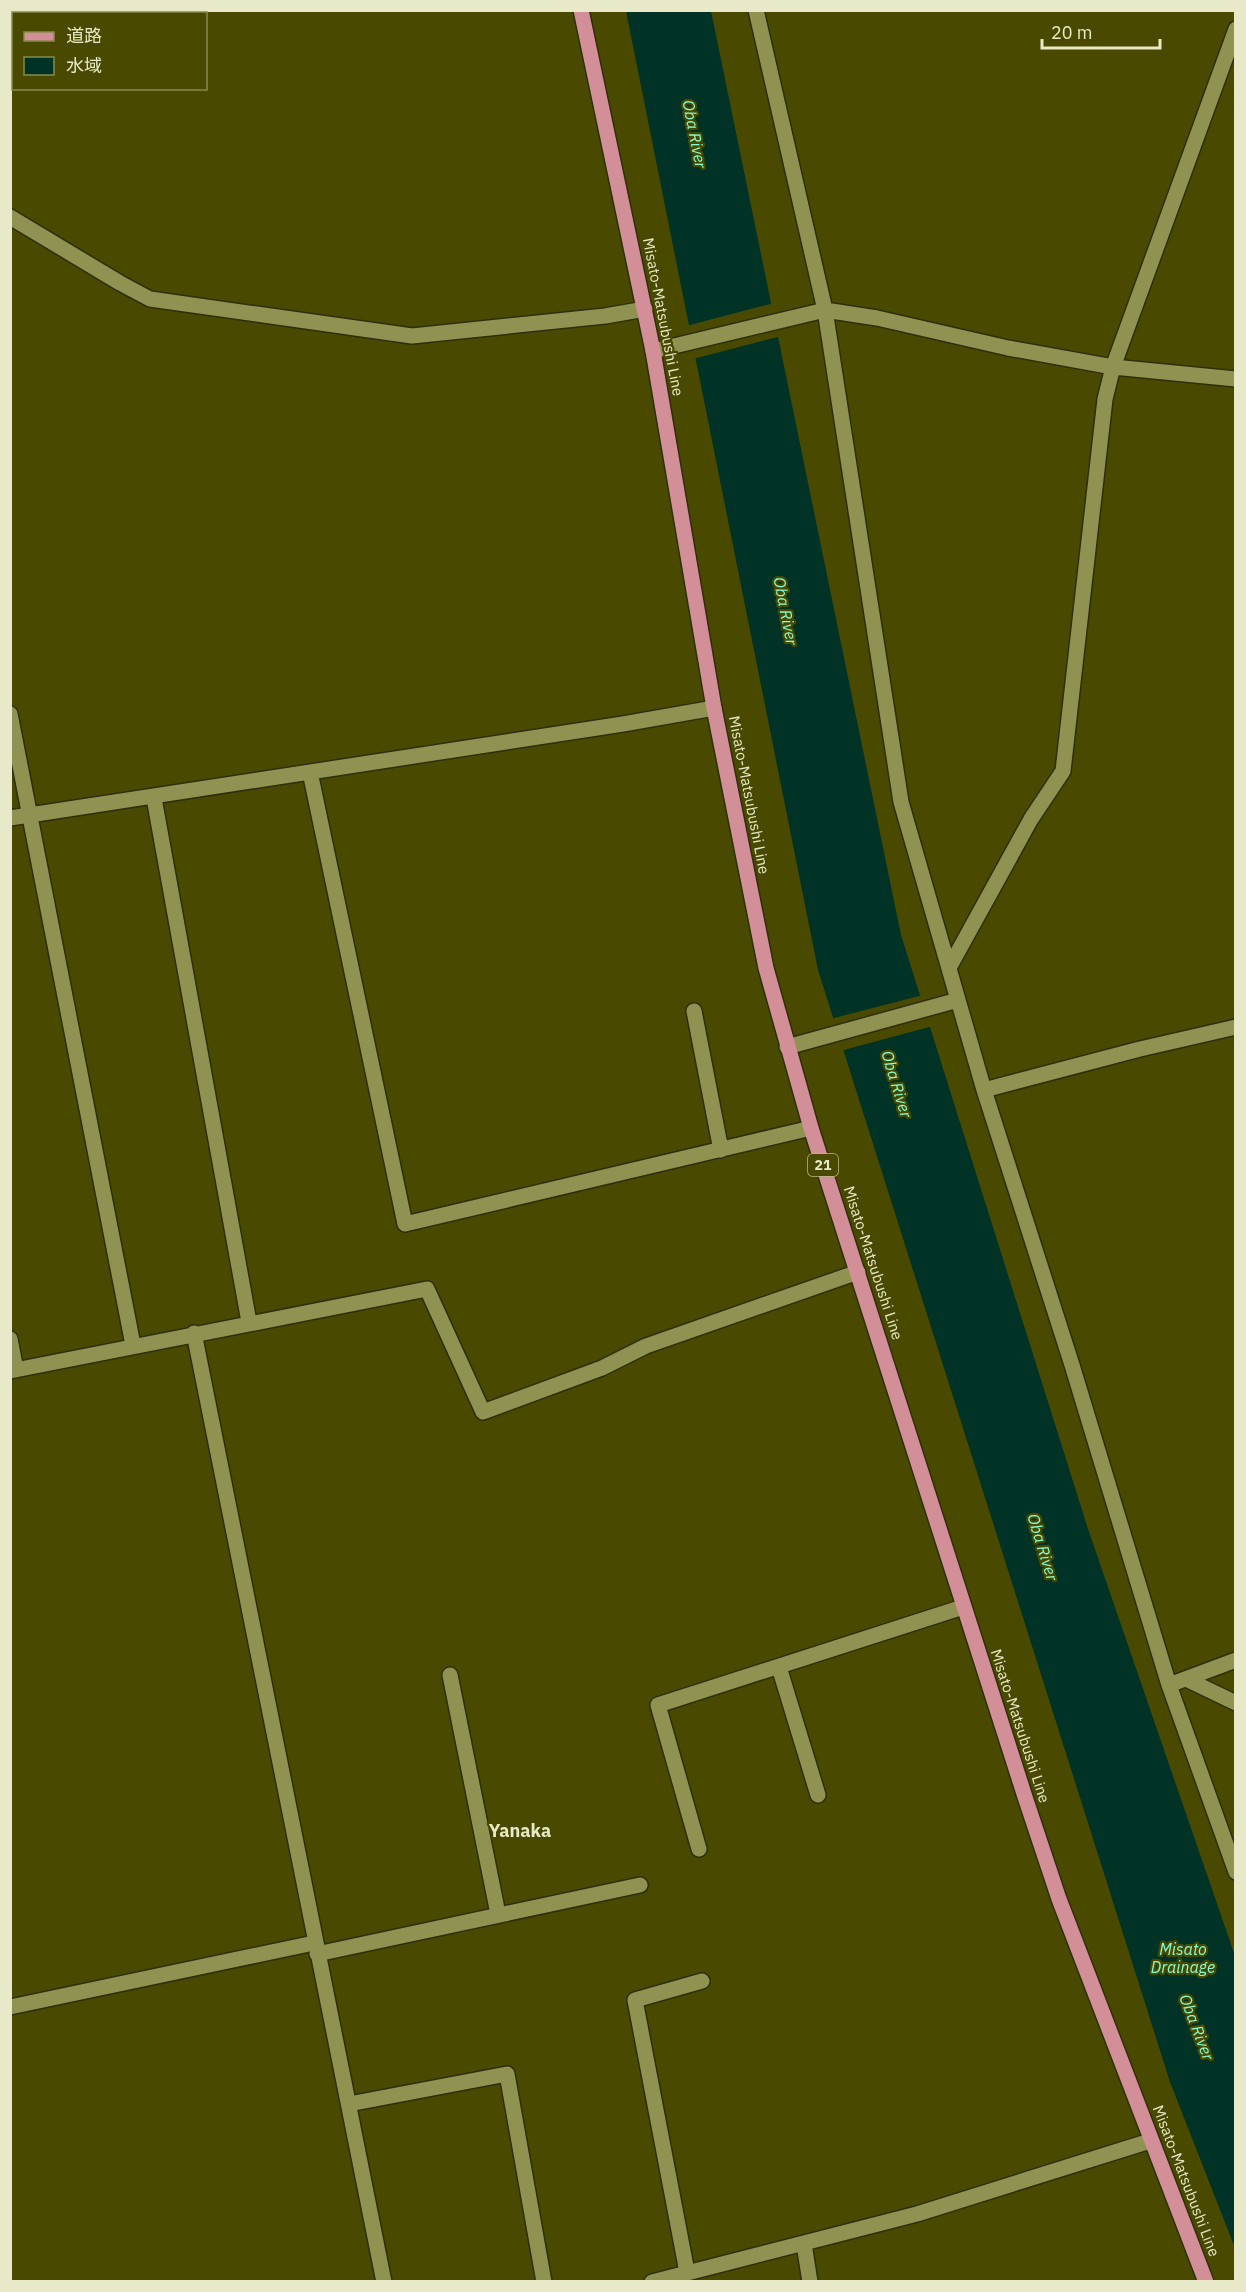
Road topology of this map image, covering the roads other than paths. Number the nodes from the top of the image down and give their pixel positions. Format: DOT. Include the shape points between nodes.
graph roads {
  1 [pos="581,10"];
  2 [pos="756,10"];
  3 [pos="1236,29"];
  4 [pos="10,217"];
  5 [pos="645,309"];
  6 [pos="825,310"];
  7 [pos="653,351"];
  8 [pos="1113,367"];
  9 [pos="1236,379"];
  10 [pos="714,708"];
  11 [pos="10,714"];
  12 [pos="310,772"];
  13 [pos="154,798"];
  14 [pos="31,815"];
  15 [pos="10,818"];
  16 [pos="949,968"];
  17 [pos="958,1000"];
  18 [pos="694,1011"];
  19 [pos="1236,1028"];
  20 [pos="787,1047"];
  21 [pos="984,1090"];
  22 [pos="811,1128"];
  23 [pos="722,1150"];
  24 [pos="858,1272"];
  25 [pos="249,1322"];
  26 [pos="194,1333"];
  27 [pos="10,1339"];
  28 [pos="133,1345"];
  29 [pos="13,1370"];
  30 [pos="963,1607"];
  31 [pos="1236,1660"];
  32 [pos="779,1667"];
  33 [pos="450,1675"];
  34 [pos="1186,1679"];
  35 [pos="1170,1685"];
  36 [pos="1236,1703"];
  37 [pos="818,1796"];
  38 [pos="699,1849"];
  39 [pos="1236,1872"];
  40 [pos="640,1885"];
  41 [pos="498,1914"];
  42 [pos="315,1949"];
  43 [pos="702,1981"];
  44 [pos="10,2007"];
  45 [pos="349,2104"];
  46 [pos="1150,2141"];
  47 [pos="804,2244"];
  48 [pos="687,2272"];
  49 [pos="384,2282"];
  50 [pos="544,2282"];
  51 [pos="652,2282"];
  52 [pos="810,2282"];
  53 [pos="1206,2282"];
  1 -- 5 [label="main road, Misato-Matsubushi Line / 21"];
  2 -- 6 [label="street"];
  3 -- 8 [label="street"];
  4 -- 5 [label="street" via="150,298 412,336"];
  5 -- 7 [label="main road, Misato-Matsubushi Line / 21"];
  6 -- 7 [label="street"];
  6 -- 8 [label="street"];
  6 -- 16 [label="street" via="901,802"];
  7 -- 10 [label="main road, Misato-Matsubushi Line / 21"];
  8 -- 9 [label="street"];
  8 -- 16 [label="street" via="1106,399 1063,771 1031,819"];
  10 -- 12 [label="street"];
  10 -- 20 [label="main road, Misato-Matsubushi Line / 21" via="752,901"];
  11 -- 14 [label="street"];
  12 -- 13 [label="street"];
  12 -- 23 [label="street" via="405,1224"];
  13 -- 14 [label="street"];
  13 -- 25 [label="street"];
  14 -- 15 [label="street"];
  14 -- 28 [label="street"];
  16 -- 17 [label="street"];
  17 -- 20 [label="street"];
  17 -- 21 [label="street"];
  18 -- 23 [label="street"];
  19 -- 21 [label="street"];
  20 -- 22 [label="main road, Misato-Matsubushi Line / 21"];
  21 -- 35 [label="street"];
  22 -- 23 [label="street"];
  22 -- 24 [label="main road, Misato-Matsubushi Line / 21"];
  24 -- 25 [label="street" via="646,1346 602,1368 483,1412 427,1289"];
  24 -- 30 [label="main road, Misato-Matsubushi Line / 21"];
  25 -- 26 [label="street"];
  26 -- 28 [label="street"];
  26 -- 42 [label="street"];
  27 -- 29 [label="street"];
  28 -- 29 [label="street"];
  30 -- 32 [label="street"];
  30 -- 46 [label="main road, Misato-Matsubushi Line / 21" via="1059,1899"];
  31 -- 34 [label="street"];
  32 -- 37 [label="street"];
  32 -- 38 [label="street" via="658,1705"];
  33 -- 41 [label="street"];
  34 -- 35 [label="street"];
  34 -- 36 [label="street"];
  35 -- 39 [label="street"];
  40 -- 41 [label="street"];
  41 -- 42 [label="street"];
  42 -- 44 [label="street"];
  42 -- 45 [label="street"];
  43 -- 48 [label="street" via="635,2000"];
  45 -- 49 [label="street"];
  45 -- 50 [label="street" via="507,2074"];
  46 -- 47 [label="street" via="917,2214"];
  46 -- 53 [label="main road, Misato-Matsubushi Line / 21"];
  47 -- 48 [label="street"];
  47 -- 52 [label="street"];
  48 -- 51 [label="street"];
}
